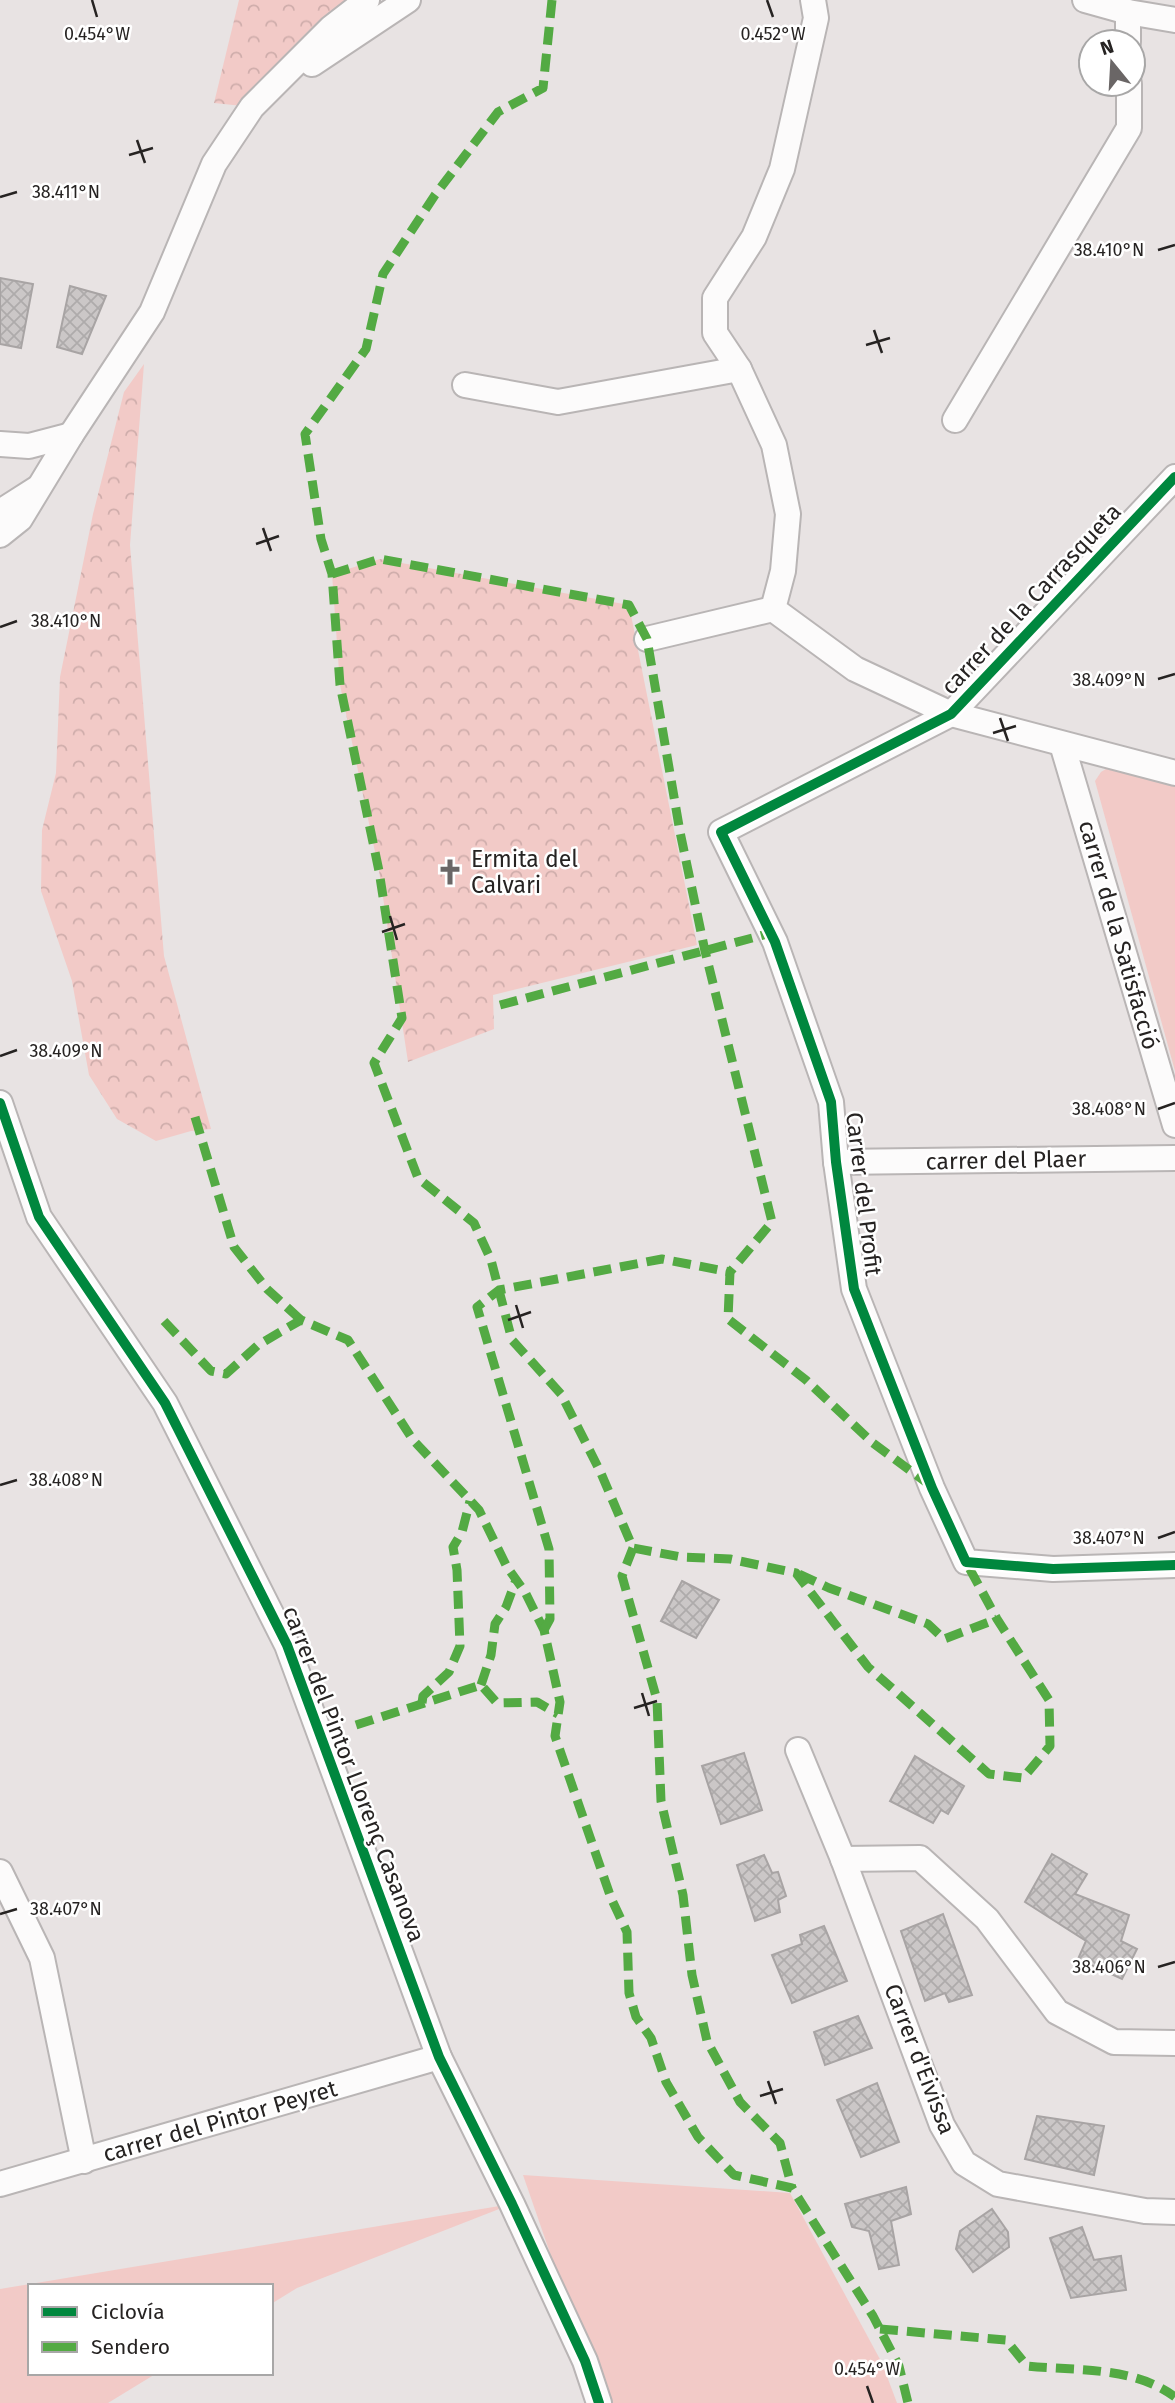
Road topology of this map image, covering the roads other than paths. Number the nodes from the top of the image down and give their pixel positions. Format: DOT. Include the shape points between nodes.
graph roads {
  1 [pos="367,0"];
  2 [pos="408,0"];
  3 [pos="813,0"];
  4 [pos="1085,0"];
  5 [pos="1128,12"];
  6 [pos="1175,20"];
  7 [pos="1128,28"];
  8 [pos="1129,98"];
  9 [pos="214,164"];
  10 [pos="739,369"];
  11 [pos="465,385"];
  12 [pos="955,420"];
  13 [pos="71,435"];
  14 [pos="0,444"];
  15 [pos="1175,477"];
  16 [pos="39,487"];
  17 [pos="0,512"];
  18 [pos="0,534"];
  19 [pos="773,609"];
  20 [pos="647,639"];
  21 [pos="951,715"];
  22 [pos="1062,744"];
  23 [pos="1175,773"];
  24 [pos="721,832"];
  25 [pos="0,1103"];
  26 [pos="1175,1125"];
  27 [pos="1175,1158"];
  28 [pos="836,1162"];
  29 [pos="1175,1565"];
  30 [pos="798,1749"];
  31 [pos="843,1859"];
  32 [pos="0,1872"];
  33 [pos="1175,2043"];
  34 [pos="439,2057"];
  35 [pos="84,2161"];
  36 [pos="0,2184"];
  37 [pos="1175,2212"];
  38 [pos="599,2403"];
  1 -- 9 [label="street" via="331,28 252,107"];
  2 -- 9 [label="street" via="318,58"];
  3 -- 10 [label="street" via="816,18 782,169 754,237 715,299 715,333"];
  4 -- 5 [label="street"];
  5 -- 6 [label="street"];
  5 -- 7 [label="street"];
  8 -- 12 [label="street" via="1129,128"];
  9 -- 13 [label="street" via="152,312"];
  10 -- 11 [label="street" via="558,402"];
  10 -- 19 [label="street" via="774,445 788,514 783,571"];
  13 -- 14 [label="street" via="29,446"];
  13 -- 16 [label="street"];
  15 -- 21 [label="street, carrer de la Carrasqueta"];
  16 -- 17 [label="street"];
  16 -- 18 [label="street" via="20,519"];
  19 -- 20 [label="street"];
  19 -- 21 [label="street" via="855,669"];
  21 -- 22 [label="street"];
  21 -- 24 [label="street, carrer de la Carrasqueta"];
  22 -- 23 [label="street"];
  22 -- 26 [label="street, carrer de la Satisfacció"];
  24 -- 28 [label="street, Carrer del Profit" via="784,966 831,1102"];
  25 -- 34 [label="street, carrer del Pintor Llorenç Casanova" via="39,1217 165,1403 287,1645"];
  27 -- 28 [label="street, carrer del Plaer"];
  28 -- 29 [label="street, Carrer del Profit" via="854,1289 966,1562 1053,1569"];
  30 -- 31 [label="street, Carrer d'Eivissa"];
  31 -- 33 [label="street" via="920,1858 987,1919 1058,2012 1114,2042"];
  31 -- 37 [label="street, Carrer d'Eivissa" via="943,2126 964,2164 998,2184 1145,2211"];
  32 -- 35 [label="street" via="42,1958"];
  34 -- 35 [label="street, carrer del Pintor Peyret"];
  34 -- 38 [label="street, carrer del Pintor Llorenç Casanova" via="586,2361"];
  35 -- 36 [label="street, carrer del Pintor Peyret"];
}
